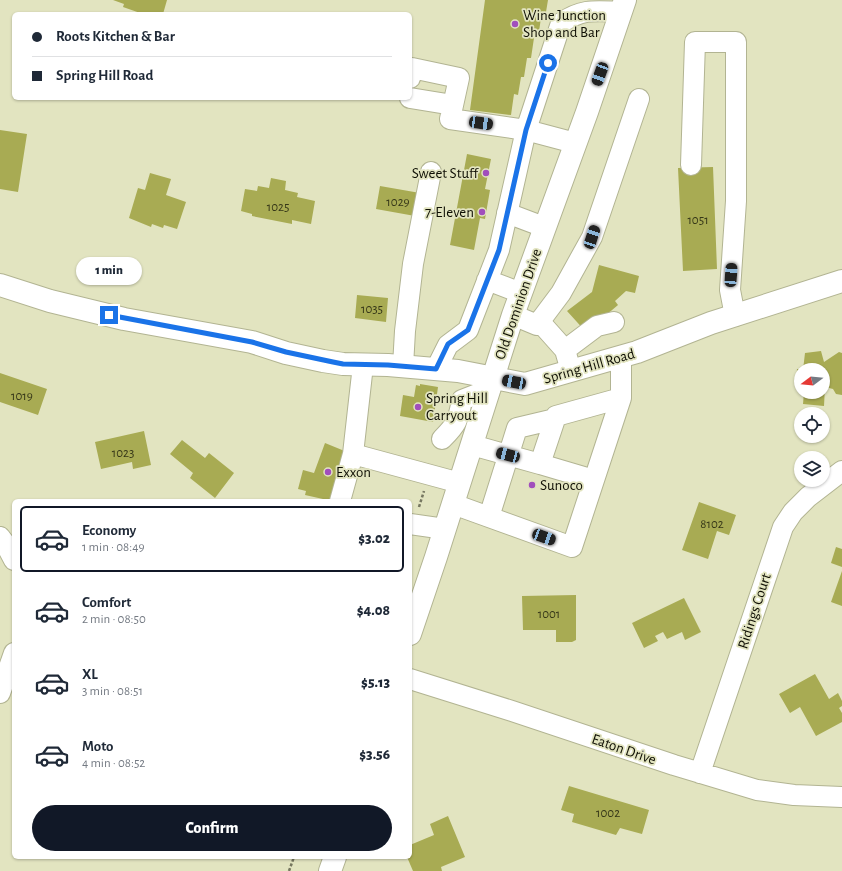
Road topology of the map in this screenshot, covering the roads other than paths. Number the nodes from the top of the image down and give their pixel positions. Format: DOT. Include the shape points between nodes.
graph roads {
  1 [pos="623,6"];
  2 [pos="412,68"];
  3 [pos="412,98"];
  4 [pos="639,99"];
  5 [pos="453,105"];
  6 [pos="526,130"];
  7 [pos="575,143"];
  8 [pos="692,165"];
  9 [pos="431,172"];
  10 [pos="507,213"];
  11 [pos="544,227"];
  12 [pos="487,280"];
  13 [pos="842,281"];
  14 [pos="0,285"];
  15 [pos="521,293"];
  16 [pos="513,315"];
  17 [pos="735,316"];
  18 [pos="540,322"];
  19 [pos="614,322"];
  20 [pos="565,350"];
  21 [pos="621,357"];
  22 [pos="363,364"];
  23 [pos="403,366"];
  24 [pos="436,369"];
  25 [pos="571,371"];
  26 [pos="492,384"];
  27 [pos="621,398"];
  28 [pos="555,419"];
  29 [pos="442,439"];
  30 [pos="472,445"];
  31 [pos="353,454"];
  32 [pos="508,455"];
  33 [pos="540,464"];
  34 [pos="842,471"];
  35 [pos="594,480"];
  36 [pos="456,494"];
  37 [pos="341,499"];
  38 [pos="489,517"];
  39 [pos="412,524"];
  40 [pos="445,529"];
  41 [pos="0,537"];
  42 [pos="12,556"];
  43 [pos="412,628"];
  44 [pos="12,659"];
  45 [pos="412,681"];
  46 [pos="0,694"];
  47 [pos="700,773"];
  48 [pos="842,797"];
  49 [pos="334,859"];
  50 [pos="330,871"];
  1 -- 6 [label="street" via="589,10 572,15 561,23"];
  1 -- 7 [label="main road, Old Dominion Drive"];
  2 -- 5 [label="street" via="459,78"];
  3 -- 5 [label="street"];
  4 -- 18 [label="street" via="592,237 561,293"];
  5 -- 6 [label="street" via="450,119"];
  6 -- 7 [label="street"];
  6 -- 10 [label="street"];
  7 -- 11 [label="main road, Old Dominion Drive"];
  8 -- 17 [label="street" via="695,42 736,42 736,201 730,290"];
  9 -- 23 [label="street" via="413,264"];
  10 -- 11 [label="street"];
  10 -- 12 [label="street" via="499,250"];
  11 -- 15 [label="main road, Old Dominion Drive"];
  12 -- 15 [label="street"];
  12 -- 24 [label="street" via="468,330 448,344"];
  13 -- 17 [label="main road, Spring Hill Road"];
  14 -- 22 [label="main road, Spring Hill Road" via="50,301 124,319 252,342 323,361"];
  15 -- 16 [label="main road, Old Dominion Drive"];
  16 -- 18 [label="street" via="537,325"];
  16 -- 26 [label="main road, Old Dominion Drive"];
  17 -- 21 [label="main road, Spring Hill Road"];
  18 -- 20 [label="street"];
  19 -- 20 [label="street" via="597,326"];
  20 -- 25 [label="street"];
  21 -- 25 [label="main road, Spring Hill Road"];
  21 -- 27 [label="street"];
  22 -- 23 [label="main road, Spring Hill Road"];
  22 -- 31 [label="street"];
  23 -- 24 [label="main road, Spring Hill Road"];
  24 -- 26 [label="main road, Spring Hill Road" via="458,371"];
  25 -- 26 [label="main road, Spring Hill Road" via="525,384"];
  26 -- 29 [label="street" via="462,400 459,419"];
  26 -- 30 [label="main road, Old Dominion Drive"];
  27 -- 28 [label="street" via="556,416"];
  27 -- 35 [label="street"];
  28 -- 32 [label="street" via="517,428"];
  28 -- 33 [label="street"];
  30 -- 32 [label="street"];
  30 -- 36 [label="main road, Old Dominion Drive"];
  31 -- 36 [label="street"];
  31 -- 37 [label="street"];
  32 -- 33 [label="street"];
  32 -- 38 [label="street"];
  33 -- 35 [label="street"];
  34 -- 47 [label="street, Ridings Court" via="808,497 783,527"];
  35 -- 38 [label="street" via="572,547"];
  36 -- 38 [label="street"];
  36 -- 40 [label="main road, Old Dominion Drive"];
  39 -- 40 [label="street"];
  40 -- 43 [label="main road, Old Dominion Drive"];
  41 -- 42 [label="street"];
  44 -- 46 [label="street"];
  45 -- 47 [label="street, Eaton Drive"];
  47 -- 48 [label="street, Eaton Drive" via="757,790"];
  49 -- 50 [label="main road"];
}
